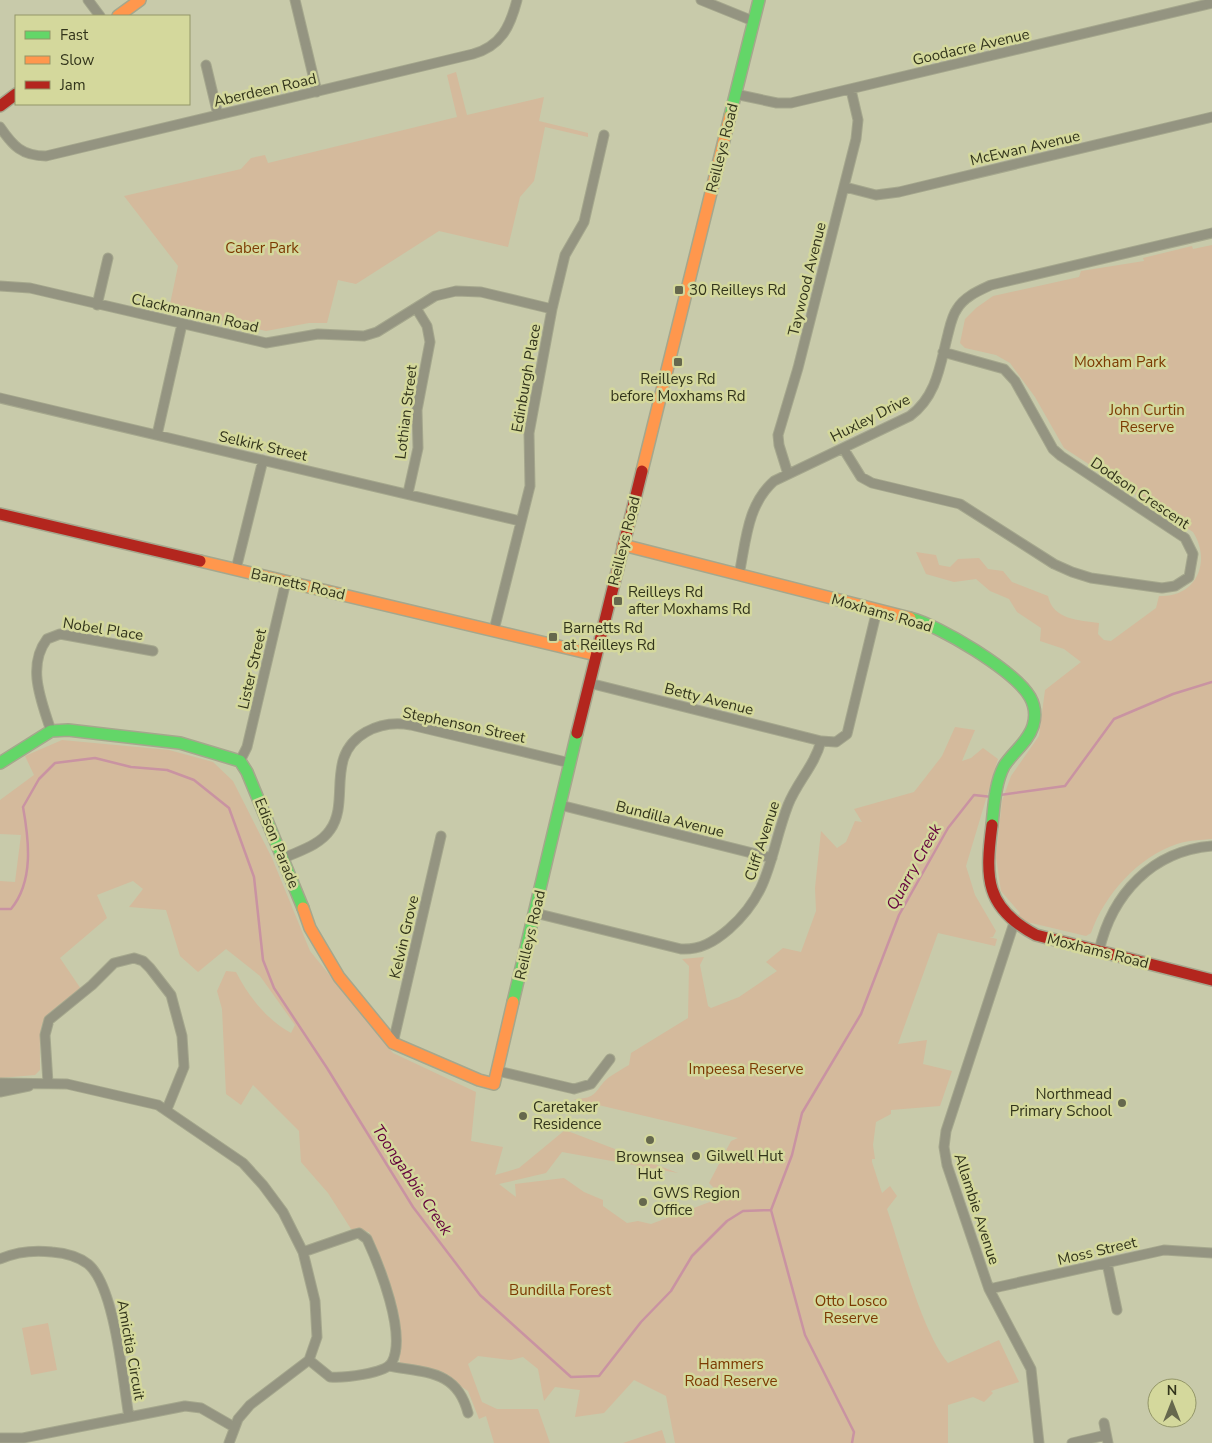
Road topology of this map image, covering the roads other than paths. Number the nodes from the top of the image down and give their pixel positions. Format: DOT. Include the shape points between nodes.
graph roads {
  1 [pos="88,0"];
  2 [pos="140,0"];
  3 [pos="294,0"];
  4 [pos="517,0"];
  5 [pos="701,0"];
  6 [pos="759,0"];
  7 [pos="1212,3"];
  8 [pos="99,15"];
  9 [pos="119,15"];
  10 [pos="753,21"];
  11 [pos="206,65"];
  12 [pos="851,90"];
  13 [pos="317,92"];
  14 [pos="736,94"];
  15 [pos="15,95"];
  16 [pos="0,106"];
  17 [pos="218,115"];
  18 [pos="1212,117"];
  19 [pos="0,127"];
  20 [pos="604,135"];
  21 [pos="845,187"];
  22 [pos="1212,233"];
  23 [pos="108,258"];
  24 [pos="0,286"];
  25 [pos="97,304"];
  26 [pos="416,308"];
  27 [pos="552,309"];
  28 [pos="182,324"];
  29 [pos="944,352"];
  30 [pos="0,398"];
  31 [pos="156,435"];
  32 [pos="842,448"];
  33 [pos="263,460"];
  34 [pos="788,474"];
  35 [pos="408,493"];
  36 [pos="0,514"];
  37 [pos="520,521"];
  38 [pos="623,546"];
  39 [pos="236,569"];
  40 [pos="739,575"];
  41 [pos="286,581"];
  42 [pos="877,610"];
  43 [pos="494,630"];
  44 [pos="153,651"];
  45 [pos="596,655"];
  46 [pos="589,683"];
  47 [pos="51,731"];
  48 [pos="821,741"];
  49 [pos="240,762"];
  50 [pos="0,763"];
  51 [pos="570,763"];
  52 [pos="560,805"];
  53 [pos="441,836"];
  54 [pos="1212,846"];
  55 [pos="284,858"];
  56 [pos="772,858"];
  57 [pos="535,913"];
  58 [pos="1014,923"];
  59 [pos="1099,951"];
  60 [pos="1212,980"];
  61 [pos="393,1043"];
  62 [pos="610,1059"];
  63 [pos="498,1071"];
  64 [pos="0,1083"];
  65 [pos="44,1084"];
  66 [pos="494,1084"];
  67 [pos="0,1092"];
  68 [pos="166,1109"];
  69 [pos="304,1252"];
  70 [pos="1212,1253"];
  71 [pos="0,1259"];
  72 [pos="1107,1263"];
  73 [pos="989,1289"];
  74 [pos="1116,1310"];
  75 [pos="309,1360"];
  76 [pos="389,1366"];
  77 [pos="468,1413"];
  78 [pos="129,1417"];
  79 [pos="1104,1423"];
  80 [pos="234,1427"];
  81 [pos="0,1438"];
  82 [pos="1107,1439"];
  83 [pos="229,1443"];
  84 [pos="1039,1443"];
  85 [pos="1072,1443"];
  1 -- 8 [label="street"];
  2 -- 9 [label="street"];
  3 -- 13 [label="street"];
  4 -- 13 [label="street, Aberdeen Road" via="505,33 488,49"];
  5 -- 10 [label="street"];
  6 -- 10 [label="street, Reilleys Road"];
  7 -- 12 [label="street, Goodacre Avenue"];
  10 -- 14 [label="street, Reilleys Road"];
  11 -- 17 [label="street"];
  12 -- 14 [label="street, Goodacre Avenue" via="784,104"];
  12 -- 21 [label="street, Taywood Avenue" via="858,130"];
  13 -- 17 [label="street, Aberdeen Road"];
  14 -- 38 [label="street, Reilleys Road"];
  15 -- 16 [label="street"];
  17 -- 19 [label="street, Aberdeen Road" via="46,156 20,151"];
  18 -- 21 [label="street, McEwan Avenue" via="899,192 876,195"];
  20 -- 27 [label="street, Edinburgh Place" via="584,222 565,255"];
  21 -- 34 [label="street, Taywood Avenue" via="778,435"];
  22 -- 29 [label="street, Huxley Drive" via="976,292 957,308"];
  23 -- 25 [label="street"];
  24 -- 25 [label="street, Clackmannan Road" via="30,288"];
  25 -- 28 [label="street, Clackmannan Road"];
  26 -- 27 [label="street, Clackmannan Road" via="441,294 468,290"];
  26 -- 28 [label="street, Clackmannan Road" via="377,332 358,337 318,334 266,343"];
  26 -- 35 [label="street, Lothian Street" via="427,326 430,342 417,410 418,448"];
  27 -- 37 [label="street, Edinburgh Place" via="529,433 530,486"];
  28 -- 31 [label="street"];
  29 -- 32 [label="street, Huxley Drive" via="935,385 920,409"];
  29 -- 32 [label="street, Dodson Crescent" via="997,366 1010,375 1054,450 1185,538 1193,554 1189,577 1175,586 1162,588 1091,578 1072,572 1054,564 960,504 872,483 857,473"];
  30 -- 31 [label="street, Selkirk Street"];
  31 -- 33 [label="street, Selkirk Street"];
  32 -- 34 [label="street, Huxley Drive"];
  33 -- 35 [label="street, Selkirk Street"];
  33 -- 39 [label="street"];
  34 -- 40 [label="street, Huxley Drive" via="766,488 754,506"];
  35 -- 37 [label="street, Selkirk Street"];
  36 -- 39 [label="street, Barnetts Road"];
  37 -- 43 [label="street, Edinburgh Place"];
  38 -- 40 [label="street, Moxhams Road"];
  38 -- 45 [label="street, Reilleys Road"];
  39 -- 41 [label="street, Barnetts Road"];
  40 -- 42 [label="street, Moxhams Road"];
  41 -- 43 [label="street, Barnetts Road"];
  41 -- 49 [label="street, Lister Street" via="248,747"];
  42 -- 48 [label="street" via="847,734 836,742"];
  42 -- 58 [label="street, Moxhams Road" via="914,619 946,632 1016,682 1030,696 1034,710 1031,730 1023,745 1005,765 999,780 988,856 990,886 998,906"];
  43 -- 45 [label="street, Barnetts Road"];
  44 -- 47 [label="street, Nobel Place" via="47,634 36,679"];
  45 -- 46 [label="street, Reilleys Road"];
  46 -- 48 [label="street, Betty Avenue"];
  46 -- 51 [label="street, Reilleys Road"];
  47 -- 49 [label="street" via="74,730 172,742 229,756"];
  47 -- 50 [label="street"];
  48 -- 56 [label="street, Cliff Avenue" via="816,757 790,800"];
  49 -- 55 [label="street, Edison Parade"];
  51 -- 52 [label="street, Reilleys Road"];
  51 -- 55 [label="street, Stephenson Street" via="411,725 396,723 378,727 357,738 345,755 335,819 329,831"];
  52 -- 56 [label="street, Bundilla Avenue"];
  52 -- 57 [label="street, Reilleys Road"];
  53 -- 61 [label="street, Kelvin Grove"];
  54 -- 59 [label="street" via="1170,857 1128,887 1106,925"];
  55 -- 61 [label="street, Edison Parade" via="310,928 339,977"];
  56 -- 57 [label="street, Cliff Avenue" via="761,891 746,912 717,939 696,948 673,948"];
  57 -- 63 [label="street, Reilleys Road"];
  58 -- 59 [label="street, Moxhams Road" via="1036,935"];
  58 -- 73 [label="street, Allambie Avenue" via="951,1114 944,1147 947,1165"];
  59 -- 60 [label="street, Moxhams Road"];
  61 -- 66 [label="street, Edison Parade"];
  62 -- 63 [label="street" via="591,1084 574,1089"];
  63 -- 66 [label="street, Reilleys Road"];
  64 -- 65 [label="street"];
  65 -- 67 [label="street"];
  65 -- 68 [label="street" via="95,1089"];
  65 -- 68 [label="street" via="45,1035 49,1020 114,963 134,958 150,968 170,995 182,1036 184,1067"];
  68 -- 69 [label="street" via="252,1172 283,1212"];
  69 -- 75 [label="street" via="318,1329"];
  69 -- 76 [label="street" via="354,1234 359,1233 367,1239 382,1271 391,1307 395,1348"];
  70 -- 72 [label="street, Moss Street" via="1164,1250"];
  71 -- 78 [label="street, Amicitia Circuit" via="42,1251 66,1254 88,1264 97,1275 110,1302"];
  72 -- 73 [label="street, Moss Street"];
  72 -- 74 [label="street"];
  73 -- 84 [label="street, Allambie Avenue" via="1031,1369"];
  75 -- 76 [label="street" via="336,1378"];
  75 -- 80 [label="street" via="250,1405"];
  76 -- 77 [label="street" via="449,1380 462,1393"];
  78 -- 80 [label="street, Amicitia Circuit" via="192,1406 206,1410"];
  78 -- 81 [label="street, Amicitia Circuit" via="23,1438"];
  79 -- 82 [label="street"];
  80 -- 83 [label="street"];
  82 -- 85 [label="street"];
}
